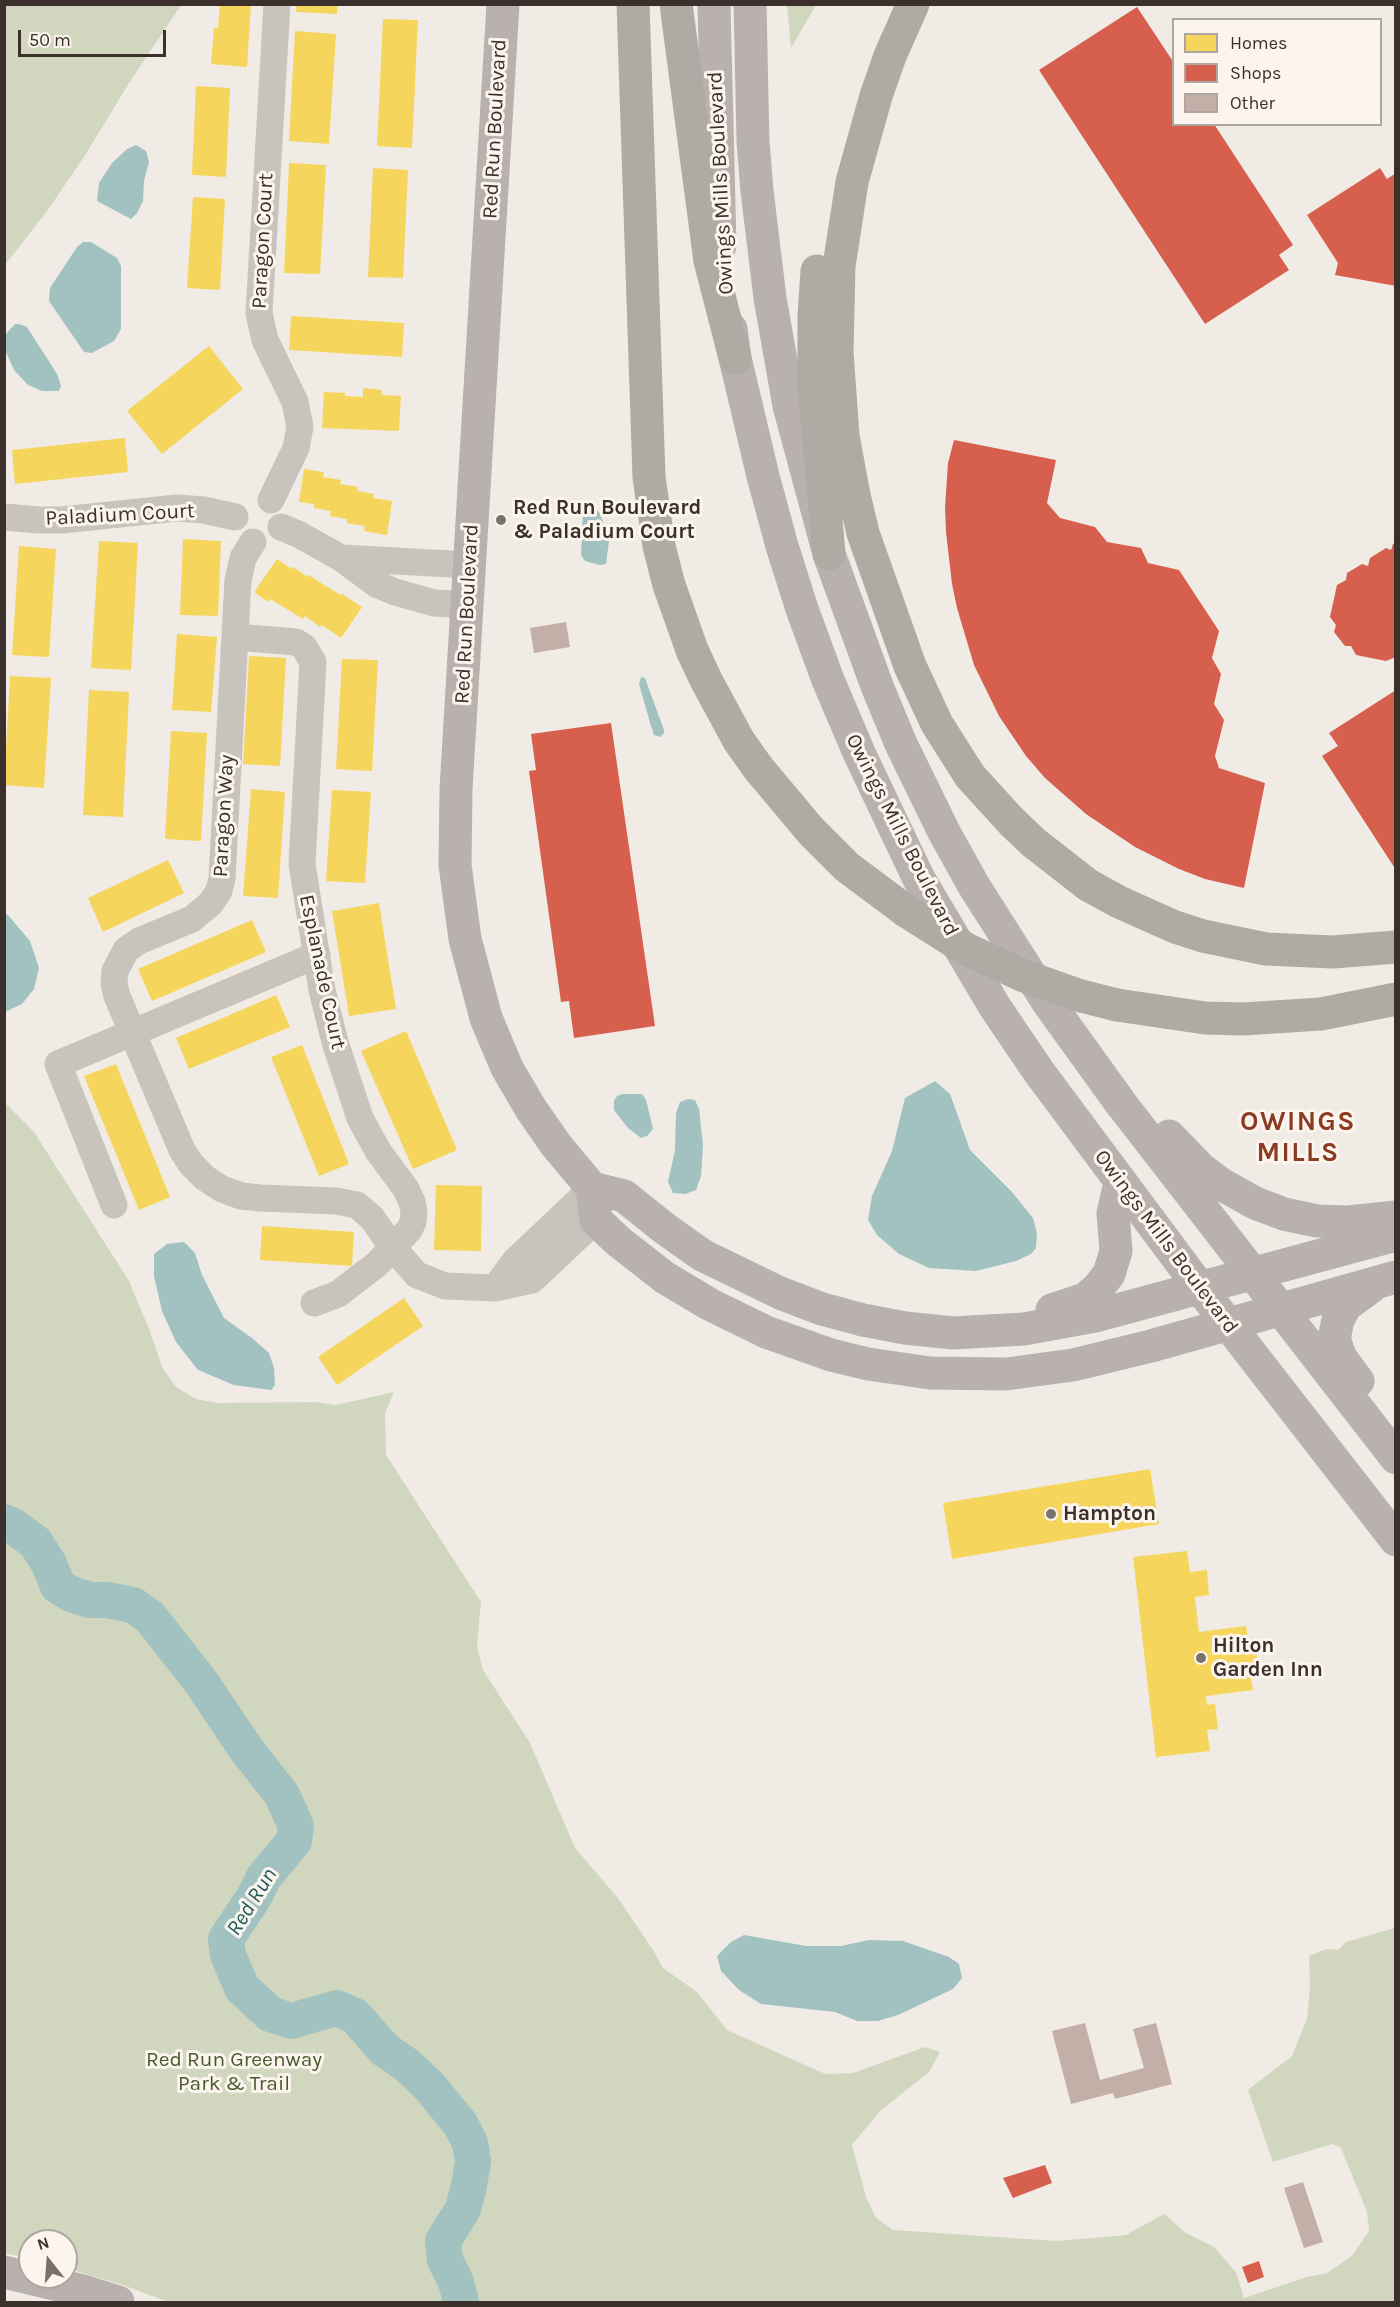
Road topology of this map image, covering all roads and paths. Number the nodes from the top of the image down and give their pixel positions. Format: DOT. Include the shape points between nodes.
graph roads {
  1 [pos="277,4"];
  2 [pos="502,4"];
  3 [pos="633,4"];
  4 [pos="676,4"];
  5 [pos="714,4"];
  6 [pos="750,4"];
  7 [pos="896,4"];
  8 [pos="913,4"];
  9 [pos="735,358"];
  10 [pos="271,500"];
  11 [pos="4,517"];
  12 [pos="235,517"];
  13 [pos="281,527"];
  14 [pos="253,542"];
  15 [pos="828,554"];
  16 [pos="341,558"];
  17 [pos="469,565"];
  18 [pos="467,605"];
  19 [pos="235,637"];
  20 [pos="1395,947"];
  21 [pos="317,955"];
  22 [pos="1395,999"];
  23 [pos="133,1032"];
  24 [pos="1082,1051"];
  25 [pos="1120,1183"];
  26 [pos="594,1204"];
  27 [pos="114,1205"];
  28 [pos="1395,1217"];
  29 [pos="1395,1234"];
  30 [pos="393,1248"];
  31 [pos="1252,1273"];
  32 [pos="1392,1278"];
  33 [pos="1200,1288"];
  34 [pos="314,1303"];
  35 [pos="1280,1309"];
  36 [pos="1228,1324"];
  37 [pos="953,1333"];
  38 [pos="1395,1430"];
  39 [pos="1395,1458"];
  40 [pos="1395,1540"];
  41 [pos="4,2272"];
  42 [pos="118,2302"];
  1 -- 10 [label="street, Paragon Court" via="259,313 265,340 295,402 300,427 296,448"];
  2 -- 17 [label="main road, Red Run Boulevard"];
  3 -- 22 [label="highway, bridge" via="649,477 659,546 692,650 739,741 759,770 840,860 906,911 942,935 1051,987 1117,1005 1205,1018 1321,1014"];
  4 -- 9 [label="highway" via="710,261"];
  5 -- 9 [label="main road, Owings Mills Boulevard" via="720,250"];
  6 -- 15 [label="main road, Owings Mills Boulevard" via="753,141 770,297 789,406"];
  7 -- 15 [label="highway" via="852,106 829,190 817,270 814,386"];
  8 -- 20 [label="highway" via="876,96 852,182 839,266 837,352 843,436 863,533 910,666 937,724 970,776 1011,821 1088,885 1119,902 1203,936 1266,949 1333,952"];
  9 -- 25 [label="main road, Owings Mills Boulevard" via="763,476 802,609 882,804 919,879 995,1007"];
  10 -- 12 [label="street" via="248,499"];
  10 -- 13 [label="street" via="280,511"];
  11 -- 12 [label="street, Paladium Court" via="62,520 177,508"];
  12 -- 14 [label="street" via="239,533"];
  13 -- 14 [label="street" via="270,540"];
  13 -- 16 [label="street"];
  14 -- 19 [label="street, Paragon Way" via="240,570"];
  15 -- 24 [label="main road, Owings Mills Boulevard" via="901,744 944,832 1012,947"];
  16 -- 17 [label="street"];
  16 -- 18 [label="street" via="394,592 434,603"];
  17 -- 18 [label="main road, Red Run Boulevard"];
  18 -- 26 [label="main road, Red Run Boulevard" via="454,842 465,939 481,1002 507,1068"];
  19 -- 21 [label="street, Esplanade Court" via="296,642 313,662 302,864"];
  19 -- 23 [label="street, Paragon Way" via="219,891 202,913 139,941 119,960 114,984"];
  21 -- 23 [label="street"];
  21 -- 30 [label="street, Esplanade Court" via="328,1018 360,1118 412,1202 413,1222"];
  23 -- 27 [label="street" via="58,1064"];
  23 -- 30 [label="street, Paragon Way" via="182,1150 205,1178 241,1196 336,1200 357,1205 372,1218"];
  24 -- 28 [label="main road" via="1131,1092 1201,1169 1255,1203 1317,1221"];
  24 -- 31 [label="main road, Owings Mills Boulevard"];
  25 -- 33 [label="main road, Owings Mills Boulevard"];
  25 -- 37 [label="main road" via="1113,1213 1113,1262 1098,1288 1085,1299 1065,1307"];
  26 -- 30 [label="street, Paragon Way" via="515,1261 495,1288 462,1288 430,1282 417,1275"];
  26 -- 36 [label="main road, Red Run Boulevard" via="618,1241 686,1292 731,1316 808,1348 891,1368 956,1375 1037,1372 1107,1358"];
  26 -- 37 [label="main road" via="624,1196 702,1255 822,1309 905,1328"];
  29 -- 31 [label="main road"];
  30 -- 34 [label="street, Esplanade Court" via="351,1285"];
  31 -- 33 [label="main road"];
  31 -- 35 [label="main road, Owings Mills Boulevard"];
  32 -- 35 [label="main road, Red Run Boulevard"];
  32 -- 38 [label="main road" via="1367,1289 1346,1305 1338,1320 1335,1342 1341,1359"];
  33 -- 36 [label="main road, Owings Mills Boulevard"];
  33 -- 37 [label="main road" via="1058,1324"];
  35 -- 36 [label="main road, Red Run Boulevard"];
  35 -- 39 [label="main road, Owings Mills Boulevard"];
  36 -- 40 [label="main road, Owings Mills Boulevard"];
  41 -- 42 [label="main road"];
}
